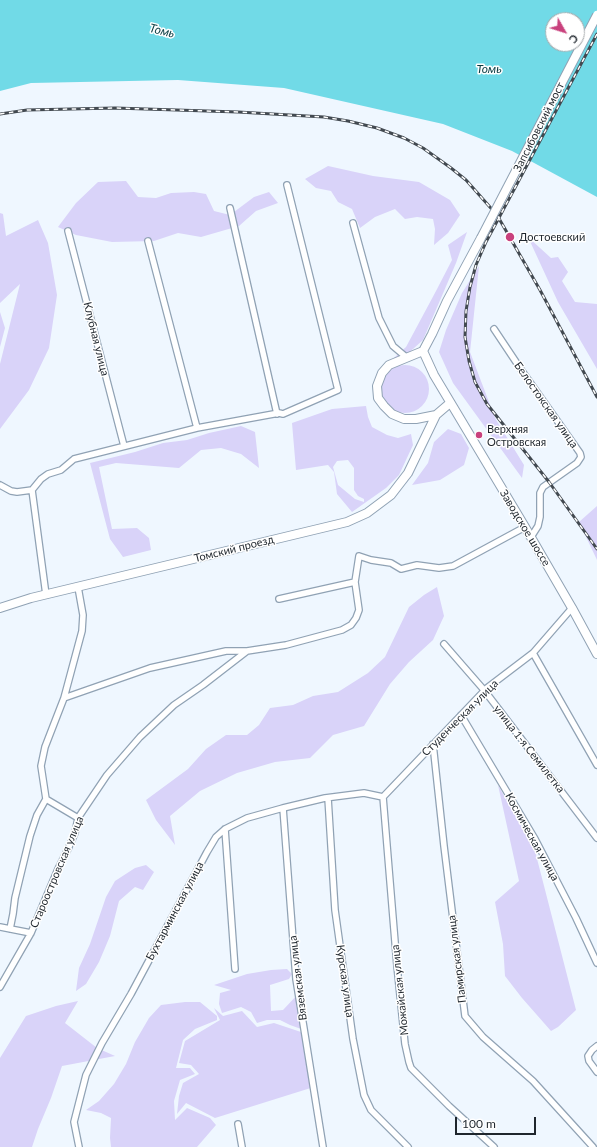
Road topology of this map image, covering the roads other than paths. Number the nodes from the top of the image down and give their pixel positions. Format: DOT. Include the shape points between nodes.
graph roads {
  1 [pos="597,15"];
  2 [pos="287,185"];
  3 [pos="230,208"];
  4 [pos="352,224"];
  5 [pos="68,231"];
  6 [pos="148,241"];
  7 [pos="494,329"];
  8 [pos="423,351"];
  9 [pos="406,357"];
  10 [pos="450,403"];
  11 [pos="278,414"];
  12 [pos="436,415"];
  13 [pos="197,428"];
  14 [pos="124,446"];
  15 [pos="0,485"];
  16 [pos="32,490"];
  17 [pos="525,527"];
  18 [pos="531,537"];
  19 [pos="355,582"];
  20 [pos="78,587"];
  21 [pos="46,595"];
  22 [pos="278,599"];
  23 [pos="0,608"];
  24 [pos="572,608"];
  25 [pos="444,644"];
  26 [pos="247,651"];
  27 [pos="533,653"];
  28 [pos="597,654"];
  29 [pos="484,690"];
  30 [pos="64,698"];
  31 [pos="461,715"];
  32 [pos="433,744"];
  33 [pos="597,765"];
  34 [pos="383,797"];
  35 [pos="328,798"];
  36 [pos="46,799"];
  37 [pos="283,808"];
  38 [pos="78,818"];
  39 [pos="225,829"];
  40 [pos="597,838"];
  41 [pos="0,927"];
  42 [pos="10,929"];
  43 [pos="31,933"];
  44 [pos="597,963"];
  45 [pos="235,969"];
  46 [pos="0,987"];
  47 [pos="597,1046"];
  48 [pos="597,1072"];
  49 [pos="238,1124"];
  50 [pos="79,1147"];
  51 [pos="242,1147"];
  52 [pos="323,1147"];
  53 [pos="408,1147"];
  54 [pos="494,1147"];
  55 [pos="592,1147"];
  1 -- 8 [label="main road, Запсибовский мост, bridge"];
  2 -- 11 [label="street" via="338,390 284,414"];
  3 -- 11 [label="street"];
  4 -- 9 [label="street" via="379,318 393,346"];
  5 -- 14 [label="street, Клубная улица"];
  6 -- 13 [label="street"];
  7 -- 18 [label="street, Белостокская улица" via="581,457 577,463 543,487 540,493 538,526"];
  8 -- 9 [label="main road"];
  8 -- 10 [label="main road, Заводское шоссе"];
  9 -- 12 [label="main road" via="389,365 382,373 377,386 378,398 392,414 404,419"];
  10 -- 12 [label="main road"];
  10 -- 17 [label="main road, Заводское шоссе"];
  11 -- 13 [label="street"];
  12 -- 20 [label="main road, Томский проезд" via="408,473 390,495 367,513 347,522"];
  13 -- 14 [label="street"];
  14 -- 16 [label="street" via="74,459 61,470 41,479"];
  15 -- 16 [label="street" via="17,492"];
  16 -- 21 [label="street"];
  17 -- 18 [label="main road, Заводское шоссе"];
  17 -- 19 [label="street, Староостровская улица" via="453,566 439,568 417,565 401,569 391,563 359,556"];
  18 -- 24 [label="main road, Заводское шоссе"];
  19 -- 22 [label="street"];
  19 -- 26 [label="street, Староостровская улица" via="359,610 351,625 342,630 286,645"];
  20 -- 21 [label="main road, Томский проезд"];
  20 -- 30 [label="street" via="82,631"];
  21 -- 23 [label="main road, Томский проезд"];
  24 -- 27 [label="street, Студенческая улица"];
  24 -- 28 [label="main road, Заводское шоссе"];
  25 -- 29 [label="street, улица 1-я Семилетка"];
  26 -- 30 [label="street" via="226,651 150,668"];
  26 -- 38 [label="street, Староостровская улица" via="174,705 140,737 107,775"];
  27 -- 29 [label="street, Студенческая улица"];
  27 -- 33 [label="street"];
  29 -- 31 [label="street, Студенческая улица"];
  29 -- 40 [label="street, улица 1-я Семилетка"];
  30 -- 36 [label="street" via="45,747 41,766"];
  31 -- 32 [label="street, Студенческая улица"];
  31 -- 44 [label="street, Космическая улица" via="535,839"];
  32 -- 34 [label="street, Студенческая улица"];
  32 -- 55 [label="street, Памирская улица" via="465,1016 483,1037 532,1081"];
  34 -- 35 [label="street, Бухтарминская улица" via="364,793"];
  34 -- 54 [label="street, Можайская улица" via="397,966 409,1062 411,1068"];
  35 -- 37 [label="street, Бухтарминская улица"];
  35 -- 53 [label="street, Курская улица" via="335,910 353,1039 364,1095 371,1110"];
  36 -- 38 [label="street"];
  36 -- 42 [label="street" via="30,836"];
  37 -- 39 [label="street, Бухтарминская улица" via="247,818"];
  37 -- 52 [label="street, Вяземская улица" via="296,979"];
  38 -- 43 [label="street, Староостровская улица" via="75,833"];
  39 -- 45 [label="street"];
  39 -- 50 [label="street, Бухтарминская улица" via="216,837 207,852 86,1075 74,1122"];
  41 -- 42 [label="street"];
  42 -- 43 [label="street"];
  43 -- 46 [label="street, Староостровская улица"];
  47 -- 48 [label="street" via="588,1056"];
  49 -- 51 [label="street"];
}
